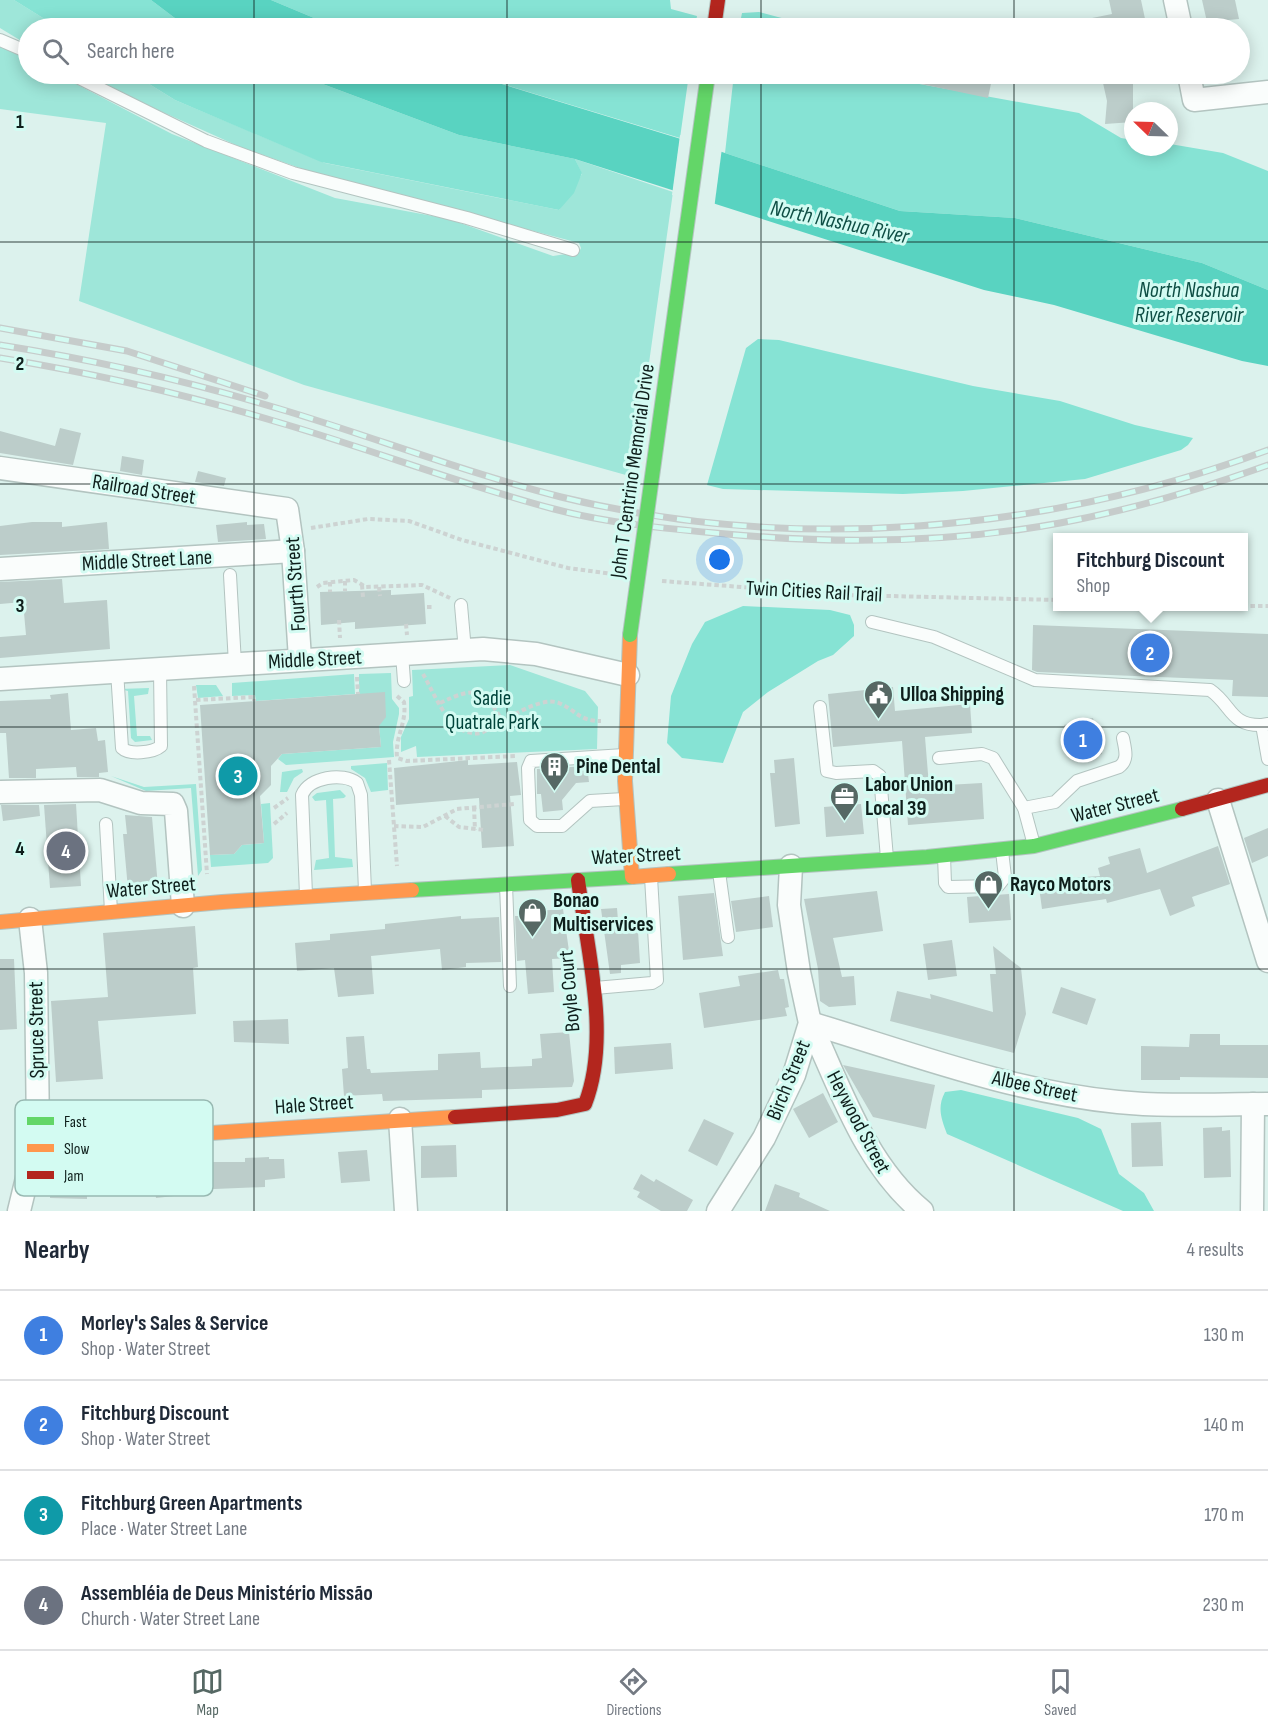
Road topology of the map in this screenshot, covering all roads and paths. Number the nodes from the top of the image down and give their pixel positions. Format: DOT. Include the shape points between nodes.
graph roads {
  1 [pos="718,0"];
  2 [pos="1175,0"];
  3 [pos="715,18"];
  4 [pos="1178,18"];
  5 [pos="0,40"];
  6 [pos="18,48"];
  7 [pos="91,84"];
  8 [pos="707,84"];
  9 [pos="1191,84"];
  10 [pos="1268,92"];
  11 [pos="573,250"];
  12 [pos="0,468"];
  13 [pos="290,530"];
  14 [pos="0,569"];
  15 [pos="230,575"];
  16 [pos="616,575"];
  17 [pos="651,580"];
  18 [pos="345,581"];
  19 [pos="330,582"];
  20 [pos="362,585"];
  21 [pos="395,586"];
  22 [pos="414,586"];
  23 [pos="379,587"];
  24 [pos="345,591"];
  25 [pos="330,592"];
  26 [pos="316,593"];
  27 [pos="414,594"];
  28 [pos="395,595"];
  29 [pos="380,596"];
  30 [pos="363,597"];
  31 [pos="1053,600"];
  32 [pos="461,605"];
  33 [pos="1248,606"];
  34 [pos="1268,606"];
  35 [pos="339,621"];
  36 [pos="872,621"];
  37 [pos="341,641"];
  38 [pos="465,651"];
  39 [pos="300,659"];
  40 [pos="411,661"];
  41 [pos="235,664"];
  42 [pos="160,670"];
  43 [pos="117,671"];
  44 [pos="357,672"];
  45 [pos="628,675"];
  46 [pos="0,679"];
  47 [pos="404,681"];
  48 [pos="194,682"];
  49 [pos="395,692"];
  50 [pos="358,694"];
  51 [pos="196,700"];
  52 [pos="254,701"];
  53 [pos="440,703"];
  54 [pos="820,707"];
  55 [pos="601,721"];
  56 [pos="503,722"];
  57 [pos="1265,724"];
  58 [pos="1123,738"];
  59 [pos="626,755"];
  60 [pos="516,756"];
  61 [pos="939,758"];
  62 [pos="1268,759"];
  63 [pos="390,760"];
  64 [pos="1268,785"];
  65 [pos="0,792"];
  66 [pos="626,799"];
  67 [pos="1218,800"];
  68 [pos="529,803"];
  69 [pos="474,807"];
  70 [pos="1024,808"];
  71 [pos="445,816"];
  72 [pos="106,824"];
  73 [pos="394,825"];
  74 [pos="475,830"];
  75 [pos="484,830"];
  76 [pos="1034,846"];
  77 [pos="1002,849"];
  78 [pos="944,855"];
  79 [pos="887,859"];
  80 [pos="791,866"];
  81 [pos="397,867"];
  82 [pos="719,871"];
  83 [pos="207,874"];
  84 [pos="651,876"];
  85 [pos="632,877"];
  86 [pos="578,879"];
  87 [pos="506,884"];
  88 [pos="365,895"];
  89 [pos="306,899"];
  90 [pos="183,906"];
  91 [pos="111,912"];
  92 [pos="30,919"];
  93 [pos="0,922"];
  94 [pos="728,937"];
  95 [pos="1268,961"];
  96 [pos="510,986"];
  97 [pos="591,989"];
  98 [pos="810,1023"];
  99 [pos="589,1098"];
  100 [pos="38,1100"];
  101 [pos="1260,1104"];
  102 [pos="400,1119"];
  103 [pos="213,1133"];
  104 [pos="23,1196"];
  105 [pos="19,1211"];
  106 [pos="406,1211"];
  107 [pos="718,1211"];
  108 [pos="922,1211"];
  109 [pos="1252,1211"];
  1 -- 3 [label="main road"];
  2 -- 4 [label="street"];
  5 -- 6 [label="lane"];
  7 -- 11 [label="lane" via="206,141 293,173"];
  8 -- 45 [label="main road, John T Centrino Memorial Drive, bridge" via="630,635"];
  9 -- 10 [label="street" via="1194,100"];
  12 -- 13 [label="street, Railroad Street"];
  13 -- 14 [label="street, Middle Street Lane"];
  13 -- 16 [label="path" via="368,519 410,521 462,540 568,568"];
  13 -- 39 [label="street, Fourth Street"];
  15 -- 41 [label="lane"];
  17 -- 31 [label="path, Twin Cities Rail Trail" via="847,594"];
  18 -- 19 [label="path"];
  18 -- 20 [label="path" via="354,580"];
  18 -- 24 [label="path"];
  19 -- 25 [label="path"];
  19 -- 26 [label="path" via="320,583"];
  20 -- 23 [label="path"];
  20 -- 30 [label="path"];
  21 -- 22 [label="path"];
  21 -- 23 [label="path"];
  21 -- 28 [label="path"];
  22 -- 27 [label="path"];
  22 -- 32 [label="path" via="430,587"];
  23 -- 29 [label="path"];
  32 -- 38 [label="lane"];
  33 -- 34 [label="path"];
  35 -- 37 [label="path"];
  36 -- 57 [label="lane" via="934,637 1035,681 1210,690 1239,722"];
  38 -- 40 [label="street, Middle Street"];
  38 -- 45 [label="street, Middle Street" via="518,651"];
  39 -- 40 [label="street, Middle Street"];
  39 -- 41 [label="street, Middle Street"];
  40 -- 47 [label="lane"];
  40 -- 53 [label="path"];
  41 -- 42 [label="street, Middle Street"];
  42 -- 43 [label="street, Middle Street"];
  42 -- 43 [label="lane" via="161,746 158,750 131,752 122,748"];
  43 -- 46 [label="street, Middle Street"];
  44 -- 50 [label="path"];
  45 -- 59 [label="main road, John T Centrino Memorial Drive"];
  48 -- 51 [label="path"];
  49 -- 60 [label="path" via="404,702 405,720 396,738 397,758 407,761"];
  51 -- 52 [label="path" via="254,697"];
  51 -- 83 [label="path"];
  53 -- 56 [label="path" via="454,725 463,731 481,733"];
  53 -- 56 [label="path" via="464,692 480,693 488,697"];
  54 -- 79 [label="lane" via="828,771 873,771 880,776"];
  55 -- 56 [label="path" via="587,721 550,701 538,703"];
  57 -- 62 [label="lane"];
  58 -- 70 [label="lane" via="1126,755 1119,768 1077,781 1055,802"];
  59 -- 66 [label="main road, John T Centrino Memorial Drive"];
  59 -- 68 [label="lane" via="531,761"];
  61 -- 70 [label="lane" via="990,755"];
  63 -- 73 [label="path"];
  64 -- 67 [label="main road, Water Street"];
  65 -- 90 [label="street" via="90,789 111,791 141,803 173,804"];
  66 -- 68 [label="lane" via="590,801 566,825 557,827 531,823"];
  66 -- 85 [label="main road, John T Centrino Memorial Drive"];
  67 -- 76 [label="main road, Water Street"];
  67 -- 95 [label="street"];
  68 -- 69 [label="path"];
  69 -- 71 [label="path" via="457,809"];
  69 -- 74 [label="path"];
  70 -- 76 [label="lane"];
  71 -- 73 [label="path" via="423,827"];
  71 -- 74 [label="path" via="455,825"];
  72 -- 91 [label="lane"];
  73 -- 81 [label="path"];
  74 -- 75 [label="path"];
  76 -- 77 [label="main road, Water Street"];
  77 -- 78 [label="main road, Water Street"];
  77 -- 78 [label="lane" via="1005,877 998,886 948,887"];
  78 -- 79 [label="main road, Water Street"];
  79 -- 80 [label="main road, Water Street"];
  80 -- 82 [label="main road, Water Street"];
  80 -- 98 [label="street, Birch Street" via="789,905"];
  82 -- 84 [label="main road, Water Street"];
  82 -- 94 [label="lane"];
  84 -- 85 [label="main road, Water Street"];
  84 -- 97 [label="lane" via="657,980"];
  85 -- 86 [label="main road, Water Street"];
  86 -- 87 [label="main road, Water Street"];
  86 -- 97 [label="main road, Boyle Court"];
  87 -- 88 [label="main road, Water Street"];
  87 -- 96 [label="lane"];
  88 -- 89 [label="main road, Water Street"];
  88 -- 89 [label="lane" via="362,795 357,783 344,778 315,780 307,785 303,795"];
  89 -- 90 [label="main road, Water Street"];
  90 -- 91 [label="main road, Water Street"];
  91 -- 92 [label="main road, Water Street"];
  92 -- 93 [label="main road, Water Street"];
  92 -- 100 [label="street, Spruce Street" via="36,973"];
  97 -- 99 [label="main road, Boyle Court" via="596,1071"];
  98 -- 101 [label="street, Albee Street" via="975,1073 1066,1094 1158,1105"];
  98 -- 107 [label="street, Birch Street" via="794,1075 764,1138"];
  98 -- 108 [label="street, Heywood Street" via="878,1161 892,1183"];
  99 -- 102 [label="main road, Hale Street" via="585,1104 557,1110"];
  101 -- 109 [label="street"];
  102 -- 103 [label="main road, Hale Street"];
  102 -- 106 [label="street"];
  104 -- 105 [label="street, Spruce Street"];
}
